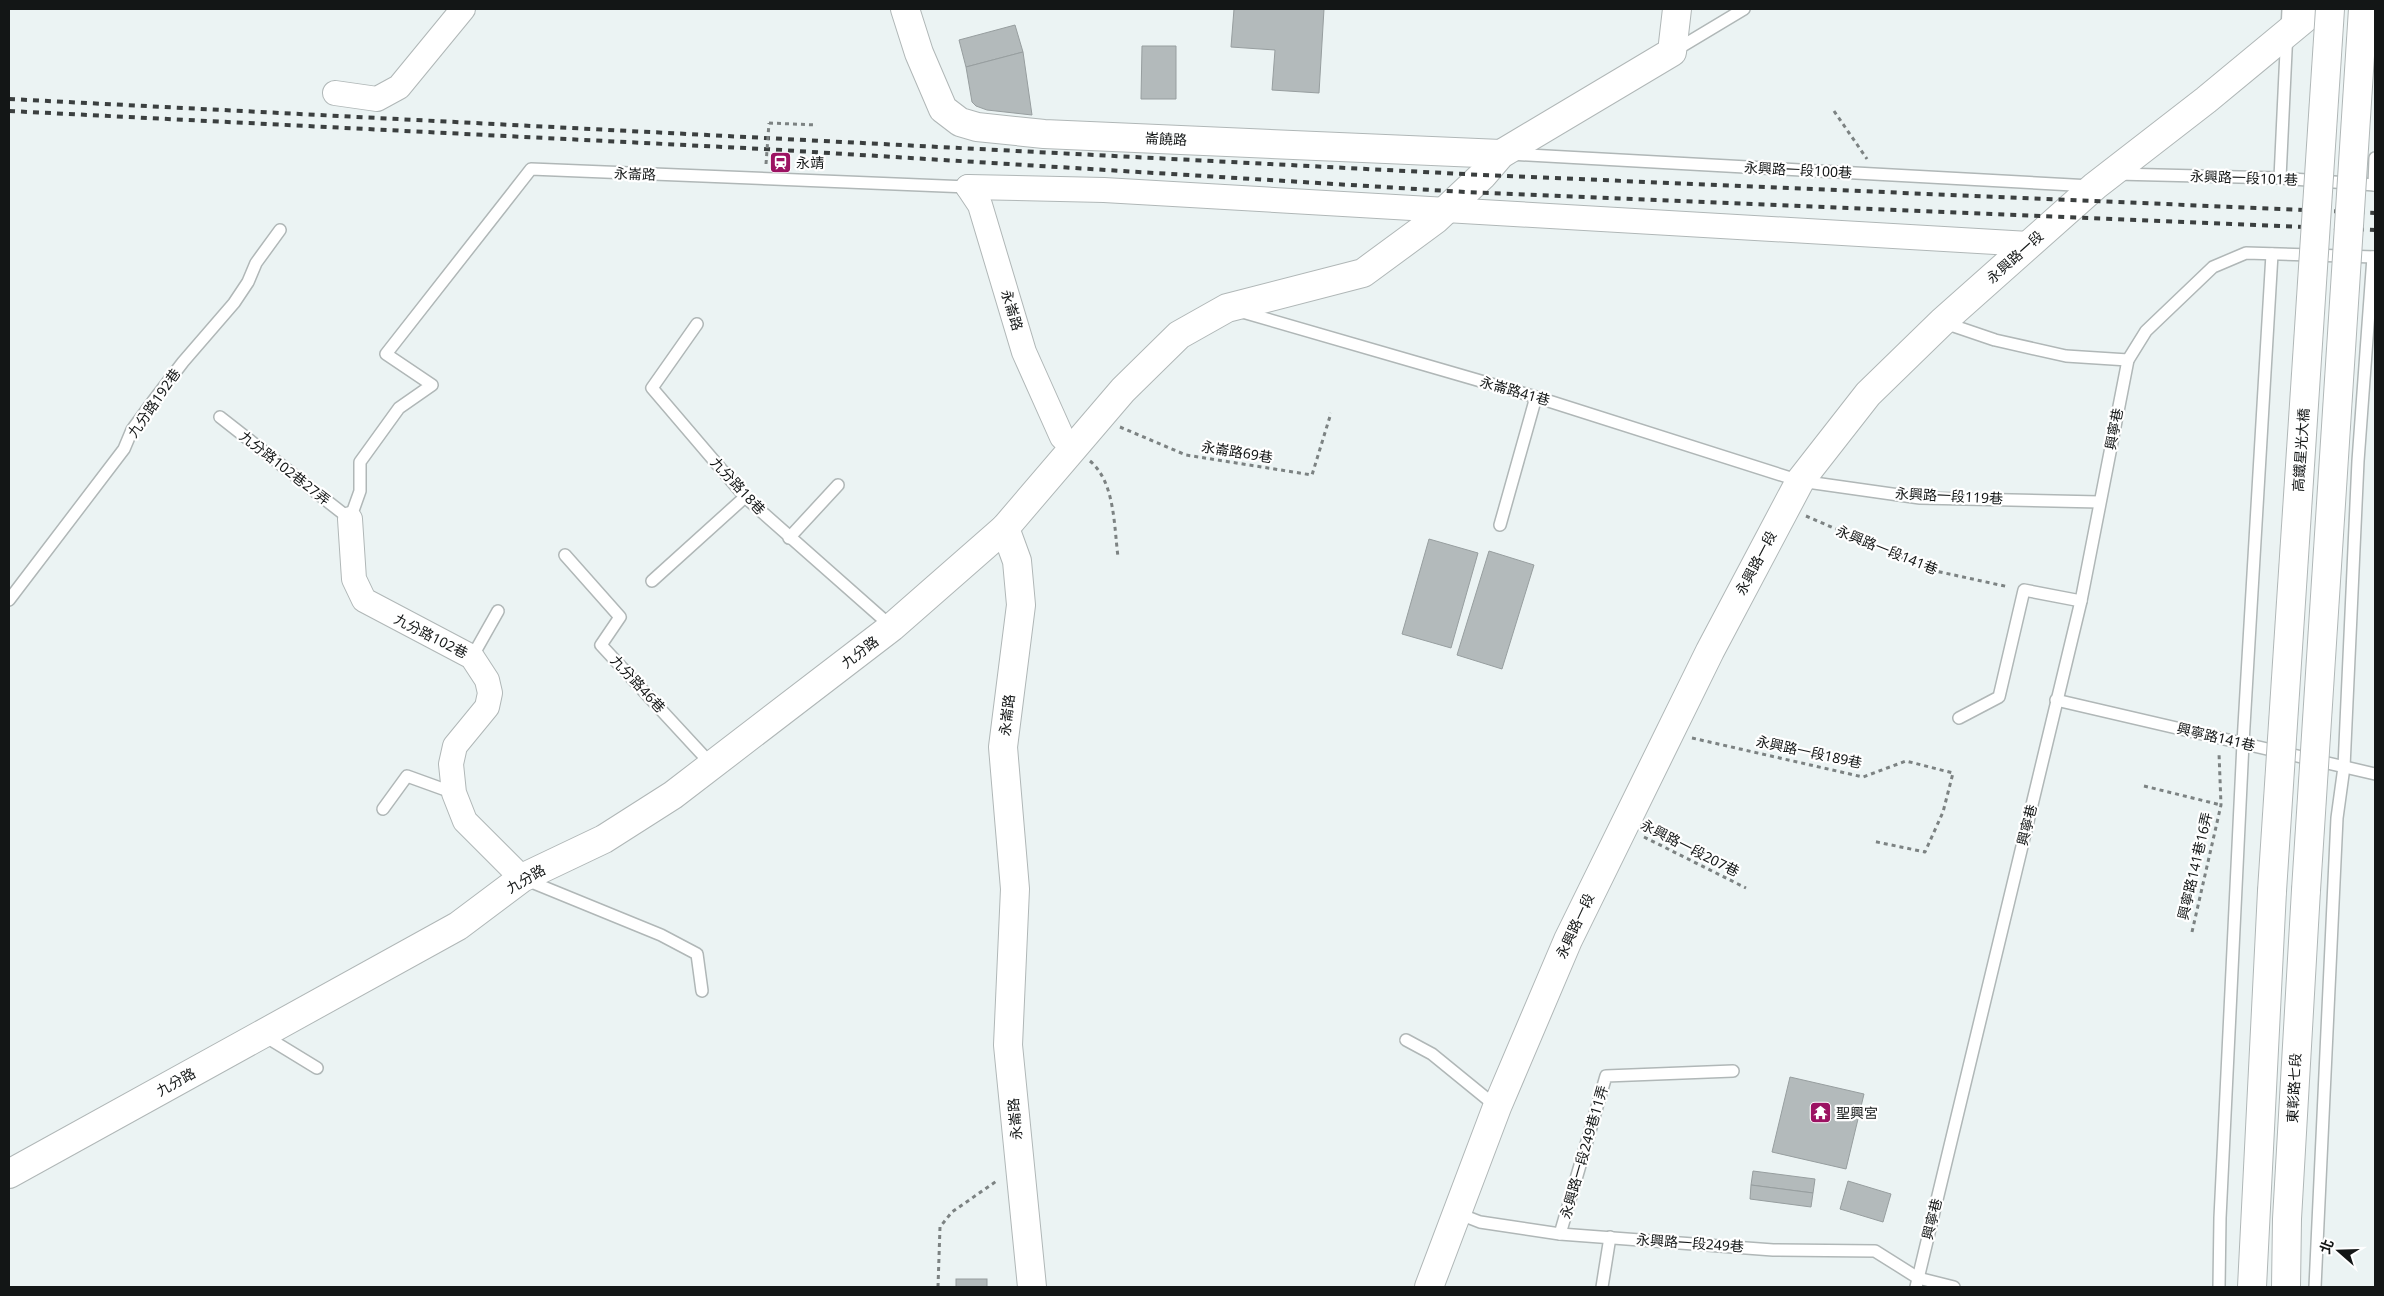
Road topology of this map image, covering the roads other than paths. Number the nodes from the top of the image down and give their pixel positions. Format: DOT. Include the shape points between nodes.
graph roads {
  1 [pos="463,9"];
  2 [pos="905,9"];
  3 [pos="1677,9"];
  4 [pos="1744,9"];
  5 [pos="2316,9"];
  6 [pos="2330,9"];
  7 [pos="2363,9"];
  8 [pos="2287,21"];
  9 [pos="1672,52"];
  10 [pos="335,93"];
  11 [pos="1501,154"];
  12 [pos="2375,158"];
  13 [pos="2280,178"];
  14 [pos="2104,180"];
  15 [pos="2375,185"];
  16 [pos="968,187"];
  17 [pos="1443,210"];
  18 [pos="280,230"];
  19 [pos="2029,244"];
  20 [pos="2272,254"];
  21 [pos="2374,257"];
  22 [pos="1227,308"];
  23 [pos="1942,322"];
  24 [pos="697,324"];
  25 [pos="2128,360"];
  26 [pos="1536,397"];
  27 [pos="220,418"];
  28 [pos="1075,448"];
  29 [pos="1800,481"];
  30 [pos="838,485"];
  31 [pos="745,497"];
  32 [pos="2099,502"];
  33 [pos="350,519"];
  34 [pos="1500,525"];
  35 [pos="1005,528"];
  36 [pos="789,538"];
  37 [pos="565,555"];
  38 [pos="652,581"];
  39 [pos="9,600"];
  40 [pos="2080,601"];
  41 [pos="498,611"];
  42 [pos="892,627"];
  43 [pos="472,657"];
  44 [pos="2056,700"];
  45 [pos="1959,718"];
  46 [pos="2243,743"];
  47 [pos="712,765"];
  48 [pos="2344,767"];
  49 [pos="2375,774"];
  50 [pos="454,793"];
  51 [pos="383,809"];
  52 [pos="522,878"];
  53 [pos="702,991"];
  54 [pos="263,1035"];
  55 [pos="1406,1040"];
  56 [pos="317,1068"];
  57 [pos="1733,1071"];
  58 [pos="1497,1107"];
  59 [pos="9,1174"];
  60 [pos="1457,1213"];
  61 [pos="1560,1234"];
  62 [pos="1610,1237"];
  63 [pos="1917,1283"];
  64 [pos="1032,1287"];
  65 [pos="1429,1287"];
  66 [pos="1602,1287"];
  67 [pos="1954,1287"];
  68 [pos="2219,1287"];
  69 [pos="2252,1287"];
  70 [pos="2286,1287"];
  71 [pos="2315,1287"];
  1 -- 10 [label="street" via="399,87 377,99"];
  2 -- 11 [label="street, 崙饒路" via="919,53 943,109 960,122 977,128 1044,134"];
  3 -- 9 [label="street"];
  4 -- 9 [label="lane"];
  5 -- 8 [label="street, 永興路一段"];
  6 -- 69 [label="street, 高鐵星光大橋, bridge" via="2272,891"];
  7 -- 70 [label="street, 東彰路七段, bridge" via="2306,890"];
  8 -- 13 [label="lane"];
  8 -- 14 [label="street, 永興路一段" via="2206,100"];
  9 -- 11 [label="street"];
  11 -- 14 [label="lane, 永興路一段100巷" via="1877,174"];
  11 -- 17 [label="street" via="1483,175"];
  12 -- 15 [label="lane"];
  13 -- 14 [label="lane, 永興路一段101巷"];
  13 -- 15 [label="lane, 永興路一段101巷"];
  14 -- 19 [label="street, 永興路一段"];
  16 -- 17 [label="street" via="1104,190"];
  16 -- 28 [label="street, 永崙路" via="980,205 1024,352 1062,437"];
  16 -- 33 [label="lane, 永崙路" via="531,169 386,354 432,385 399,408 360,462 360,490"];
  17 -- 19 [label="street"];
  17 -- 22 [label="street" via="1435,220 1363,272"];
  18 -- 39 [label="lane, 九分路192巷" via="256,263 234,303 154,400 132,430 124,449"];
  19 -- 23 [label="street, 永興路一段"];
  20 -- 21 [label="lane"];
  20 -- 25 [label="lane" via="2246,253 2213,267 2146,331"];
  20 -- 46 [label="lane"];
  21 -- 48 [label="lane" via="2358,461"];
  22 -- 26 [label="lane, 永崙路41巷"];
  22 -- 28 [label="street" via="1179,335 1123,390"];
  23 -- 25 [label="lane" via="1995,340 2066,356"];
  23 -- 29 [label="street, 永興路一段" via="1868,394"];
  24 -- 31 [label="lane, 九分路18巷" via="652,388"];
  25 -- 32 [label="lane, 興寧巷"];
  26 -- 29 [label="lane, 永崙路41巷"];
  26 -- 34 [label="lane"];
  27 -- 33 [label="lane, 九分路102巷27弄"];
  28 -- 35 [label="street"];
  29 -- 32 [label="lane, 永興路一段119巷" via="1920,498"];
  29 -- 58 [label="street, 永興路一段" via="1710,651 1568,940"];
  30 -- 36 [label="lane"];
  31 -- 36 [label="lane, 九分路18巷"];
  31 -- 38 [label="lane"];
  32 -- 40 [label="lane, 興寧巷"];
  33 -- 43 [label="street, 九分路102巷" via="354,579 364,600"];
  35 -- 42 [label="street, 九分路"];
  35 -- 64 [label="street, 永崙路" via="1017,561 1021,605 1003,747 1016,889 1008,1044"];
  36 -- 42 [label="lane, 九分路18巷"];
  37 -- 47 [label="lane, 九分路46巷" via="620,617 602,645"];
  40 -- 44 [label="lane, 興寧巷"];
  40 -- 45 [label="lane" via="2024,590 1999,696"];
  41 -- 43 [label="lane"];
  42 -- 47 [label="street, 九分路"];
  43 -- 50 [label="street, 九分路102巷" via="487,680 490,693 487,707 455,746 451,764"];
  44 -- 46 [label="lane, 興寧路141巷"];
  44 -- 63 [label="lane, 興寧巷"];
  46 -- 48 [label="lane, 興寧路141巷"];
  46 -- 68 [label="lane"];
  47 -- 52 [label="street, 九分路" via="674,795 604,839"];
  48 -- 49 [label="lane, 興寧路141巷"];
  48 -- 71 [label="lane" via="2336,828"];
  50 -- 51 [label="lane" via="407,776"];
  50 -- 52 [label="street, 九分路102巷" via="465,822"];
  52 -- 53 [label="lane" via="661,935 697,954"];
  52 -- 54 [label="street, 九分路" via="458,926"];
  54 -- 56 [label="lane"];
  54 -- 59 [label="street, 九分路"];
  55 -- 58 [label="lane" via="1432,1054"];
  57 -- 61 [label="lane, 永興路一段249巷11弄" via="1606,1076"];
  58 -- 60 [label="street, 永興路一段"];
  60 -- 61 [label="lane, 永興路一段249巷" via="1480,1222"];
  60 -- 65 [label="street, 永興路一段"];
  61 -- 62 [label="lane, 永興路一段249巷"];
  62 -- 63 [label="lane, 永興路一段249巷" via="1773,1250 1876,1251"];
  62 -- 66 [label="lane"];
  63 -- 67 [label="lane, 永興路一段249巷"];
}
